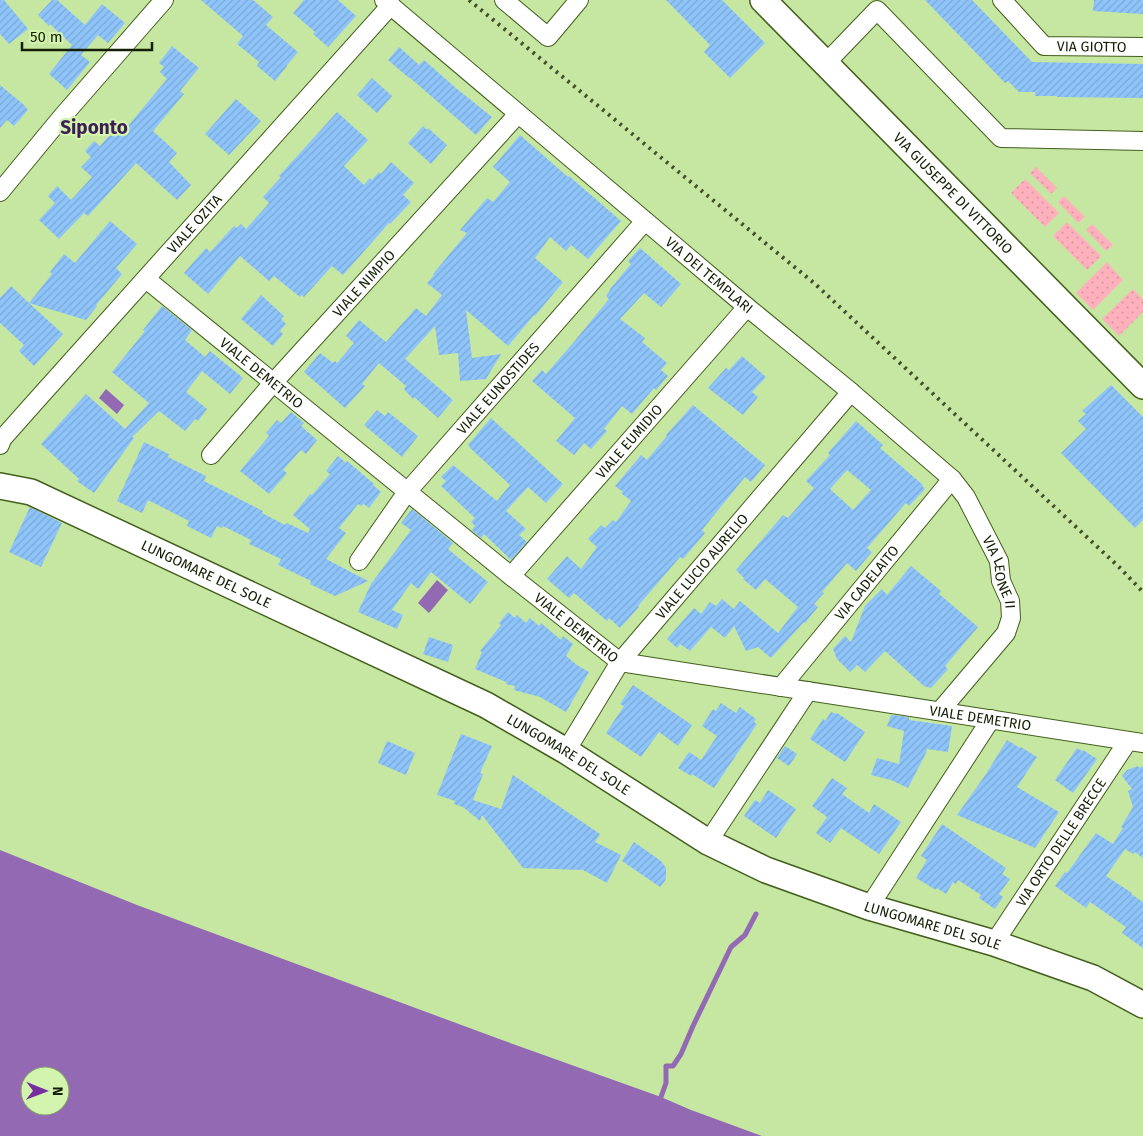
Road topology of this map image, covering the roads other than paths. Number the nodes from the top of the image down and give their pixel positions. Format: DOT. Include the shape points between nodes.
graph roads {
  1 [pos="164,0"];
  2 [pos="504,0"];
  3 [pos="579,0"];
  4 [pos="763,0"];
  5 [pos="1002,0"];
  6 [pos="387,3"];
  7 [pos="1143,48"];
  8 [pos="826,63"];
  9 [pos="518,114"];
  10 [pos="1143,141"];
  11 [pos="0,192"];
  12 [pos="645,221"];
  13 [pos="146,279"];
  14 [pos="746,307"];
  15 [pos="273,383"];
  16 [pos="1143,386"];
  17 [pos="851,392"];
  18 [pos="0,444"];
  19 [pos="211,455"];
  20 [pos="952,479"];
  21 [pos="0,486"];
  22 [pos="407,492"];
  23 [pos="359,561"];
  24 [pos="511,576"];
  25 [pos="620,662"];
  26 [pos="781,687"];
  27 [pos="808,691"];
  28 [pos="940,711"];
  29 [pos="991,719"];
  30 [pos="1135,742"];
  31 [pos="566,751"];
  32 [pos="708,842"];
  33 [pos="869,907"];
  34 [pos="994,943"];
  35 [pos="1143,1005"];
  1 -- 11 [label="street"];
  2 -- 3 [label="street" via="548,37"];
  4 -- 8 [label="street, VIA GIUSEPPE DI VITTORIO"];
  5 -- 7 [label="street, VIA GIOTTO" via="1044,46"];
  6 -- 9 [label="street, VIA DEI TEMPLARI"];
  6 -- 13 [label="street, VIALE OZITA"];
  8 -- 10 [label="street" via="877,10 1001,138"];
  8 -- 16 [label="street, VIA GIUSEPPE DI VITTORIO"];
  9 -- 12 [label="street, VIA DEI TEMPLARI"];
  9 -- 15 [label="street, VIALE NIMPIO"];
  12 -- 14 [label="street, VIA DEI TEMPLARI"];
  12 -- 22 [label="street, VIALE EUNOSTIDES"];
  13 -- 15 [label="street, VIALE DEMETRIO"];
  13 -- 18 [label="street, VIALE OZITA"];
  14 -- 17 [label="street, VIA DEI TEMPLARI"];
  14 -- 24 [label="street, VIALE EUMIDIO"];
  15 -- 19 [label="street, VIALE NIMPIO"];
  15 -- 22 [label="street, VIALE DEMETRIO"];
  17 -- 20 [label="street, VIA DEI TEMPLARI"];
  17 -- 25 [label="street, VIALE LUCIO AURELIO"];
  20 -- 26 [label="street, VIA CADELAITO"];
  20 -- 28 [label="street, VIA LEONE II" via="966,497 999,561 1012,618 1006,633"];
  21 -- 31 [label="street, LUNGOMARE DEL SOLE" via="31,492 486,705"];
  22 -- 23 [label="street, VIALE EUNOSTIDES"];
  22 -- 24 [label="street, VIALE DEMETRIO"];
  24 -- 25 [label="street, VIALE DEMETRIO"];
  25 -- 26 [label="street, VIALE DEMETRIO"];
  25 -- 31 [label="street, VIALE LUCIO AURELIO"];
  26 -- 27 [label="street, VIALE DEMETRIO"];
  27 -- 28 [label="street, VIALE DEMETRIO"];
  27 -- 32 [label="street"];
  28 -- 29 [label="street, VIALE DEMETRIO"];
  29 -- 30 [label="street, VIALE DEMETRIO"];
  29 -- 33 [label="street"];
  30 -- 34 [label="street, VIA ORTO DELLE BRECCE"];
  31 -- 32 [label="street, LUNGOMARE DEL SOLE"];
  32 -- 33 [label="street, LUNGOMARE DEL SOLE" via="766,870"];
  33 -- 34 [label="street, LUNGOMARE DEL SOLE"];
  34 -- 35 [label="street, LUNGOMARE DEL SOLE" via="1093,978"];
}
